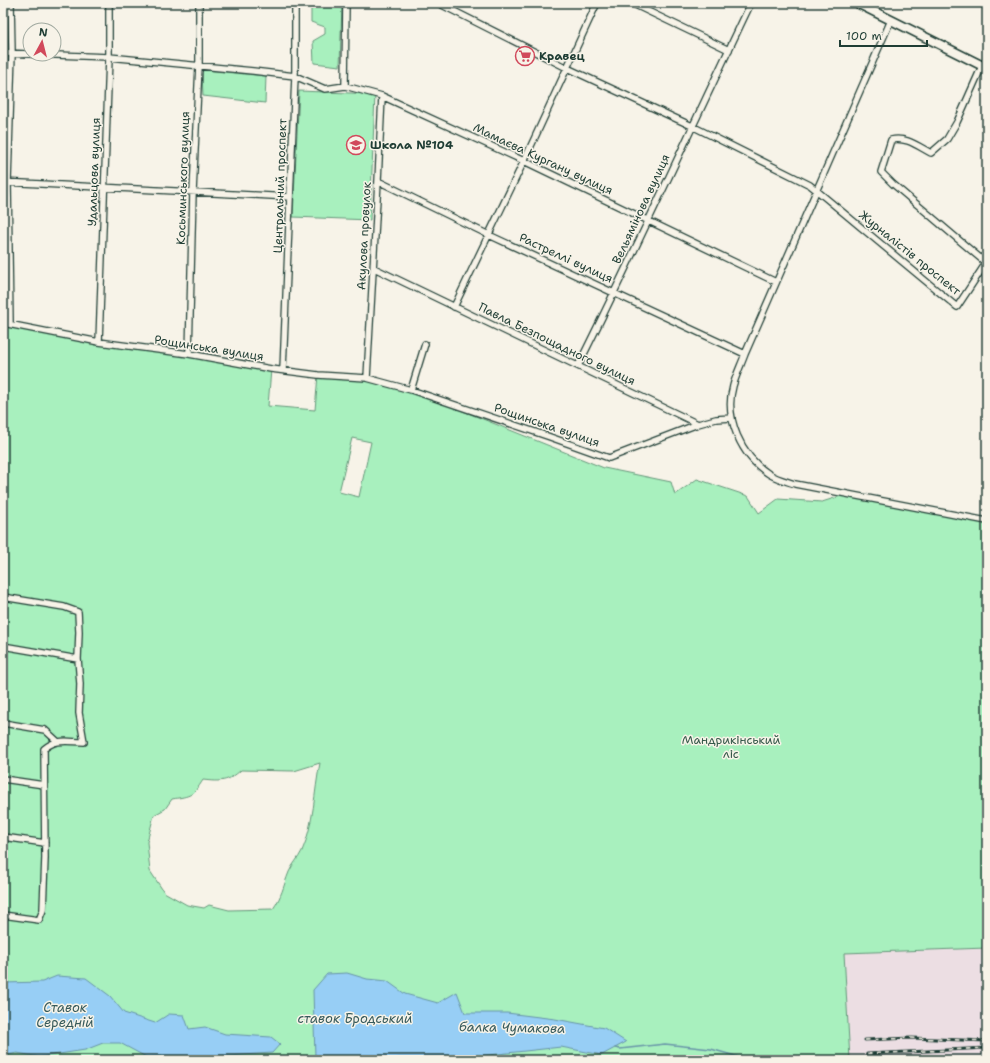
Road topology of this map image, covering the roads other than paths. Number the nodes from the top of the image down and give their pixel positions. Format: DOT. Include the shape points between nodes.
graph roads {
  1 [pos="12,3"];
  2 [pos="109,3"];
  3 [pos="198,3"];
  4 [pos="294,3"];
  5 [pos="346,3"];
  6 [pos="438,3"];
  7 [pos="597,3"];
  8 [pos="631,3"];
  9 [pos="752,3"];
  10 [pos="857,3"];
  11 [pos="891,20"];
  12 [pos="729,50"];
  13 [pos="3,53"];
  14 [pos="12,54"];
  15 [pos="109,57"];
  16 [pos="199,65"];
  17 [pos="985,67"];
  18 [pos="567,68"];
  19 [pos="295,76"];
  20 [pos="345,86"];
  21 [pos="382,96"];
  22 [pos="692,126"];
  23 [pos="524,161"];
  24 [pos="378,181"];
  25 [pos="6,182"];
  26 [pos="105,187"];
  27 [pos="817,191"];
  28 [pos="193,192"];
  29 [pos="290,197"];
  30 [pos="648,221"];
  31 [pos="489,235"];
  32 [pos="374,268"];
  33 [pos="776,282"];
  34 [pos="614,293"];
  35 [pos="454,307"];
  36 [pos="3,323"];
  37 [pos="10,324"];
  38 [pos="98,342"];
  39 [pos="425,344"];
  40 [pos="189,354"];
  41 [pos="745,354"];
  42 [pos="578,366"];
  43 [pos="283,370"];
  44 [pos="367,378"];
  45 [pos="411,390"];
  46 [pos="732,418"];
  47 [pos="698,424"];
  48 [pos="987,521"];
  49 [pos="3,597"];
  50 [pos="3,646"];
  51 [pos="78,659"];
  52 [pos="3,723"];
  53 [pos="57,741"];
  54 [pos="3,780"];
  55 [pos="44,785"];
  56 [pos="3,837"];
  57 [pos="45,843"];
  58 [pos="3,915"];
  1 -- 14 [label="street"];
  2 -- 15 [label="street, Удальцова вулиця"];
  3 -- 16 [label="street, Косьминського вулиця"];
  4 -- 19 [label="street, Центральний проспект"];
  5 -- 20 [label="street"];
  6 -- 18 [label="street"];
  7 -- 18 [label="street"];
  8 -- 12 [label="street"];
  9 -- 12 [label="street, Вельямінова вулиця"];
  10 -- 11 [label="main road, Журналістів проспект"];
  11 -- 17 [label="main road, Журналістів проспект"];
  11 -- 27 [label="street"];
  12 -- 22 [label="street, Вельямінова вулиця"];
  13 -- 14 [label="street, Мамаєва Кургану вулиця"];
  14 -- 15 [label="street, Мамаєва Кургану вулиця"];
  14 -- 25 [label="street"];
  15 -- 16 [label="street, Мамаєва Кургану вулиця"];
  15 -- 26 [label="street, Удальцова вулиця"];
  16 -- 19 [label="street, Мамаєва Кургану вулиця"];
  16 -- 28 [label="street, Косьминського вулиця"];
  17 -- 27 [label="street, Журналістів проспект" via="947,139 932,153 905,140 891,140 881,172 986,263 957,307"];
  18 -- 22 [label="street"];
  18 -- 23 [label="street"];
  19 -- 20 [label="street, Мамаєва Кургану вулиця" via="326,89"];
  19 -- 29 [label="street, Центральний проспект"];
  20 -- 21 [label="street, Мамаєва Кургану вулиця"];
  21 -- 23 [label="street, Мамаєва Кургану вулиця"];
  21 -- 24 [label="street, Акулова провулок"];
  22 -- 27 [label="street" via="810,185"];
  22 -- 30 [label="street, Вельямінова вулиця"];
  23 -- 30 [label="street, Мамаєва Кургану вулиця"];
  23 -- 31 [label="street"];
  24 -- 31 [label="street, Растреллі вулиця"];
  24 -- 32 [label="street, Акулова провулок"];
  25 -- 26 [label="street"];
  25 -- 37 [label="street"];
  26 -- 28 [label="street"];
  26 -- 38 [label="street, Удальцова вулиця"];
  27 -- 33 [label="street"];
  28 -- 29 [label="street"];
  28 -- 40 [label="street, Косьминського вулиця"];
  29 -- 43 [label="street, Центральний проспект"];
  30 -- 33 [label="street, Мамаєва Кургану вулиця"];
  30 -- 34 [label="street, Вельямінова вулиця"];
  31 -- 34 [label="street, Растреллі вулиця"];
  31 -- 35 [label="street"];
  32 -- 35 [label="street, Павла Безпощадного вулиця"];
  32 -- 44 [label="street, Акулова провулок"];
  33 -- 41 [label="street"];
  34 -- 41 [label="street, Растреллі вулиця"];
  34 -- 42 [label="street, Вельямінова вулиця"];
  35 -- 42 [label="street, Павла Безпощадного вулиця"];
  36 -- 37 [label="street, Рощинська вулиця"];
  37 -- 38 [label="street, Рощинська вулиця"];
  38 -- 40 [label="street, Рощинська вулиця"];
  39 -- 45 [label="street"];
  40 -- 43 [label="street, Рощинська вулиця"];
  41 -- 46 [label="street" via="733,387"];
  42 -- 47 [label="street, Павла Безпощадного вулиця"];
  43 -- 44 [label="street, Рощинська вулиця"];
  44 -- 45 [label="street, Рощинська вулиця"];
  45 -- 47 [label="street, Рощинська вулиця" via="609,458"];
  46 -- 47 [label="street"];
  46 -- 48 [label="street" via="740,442 756,463 781,480"];
  49 -- 51 [label="street" via="64,607 78,612"];
  50 -- 51 [label="street"];
  51 -- 53 [label="street" via="79,713 84,742"];
  52 -- 53 [label="street" via="45,730"];
  53 -- 55 [label="street" via="44,749"];
  54 -- 55 [label="street"];
  55 -- 57 [label="street"];
  56 -- 57 [label="street"];
  57 -- 58 [label="street" via="43,910 40,920"];
}
